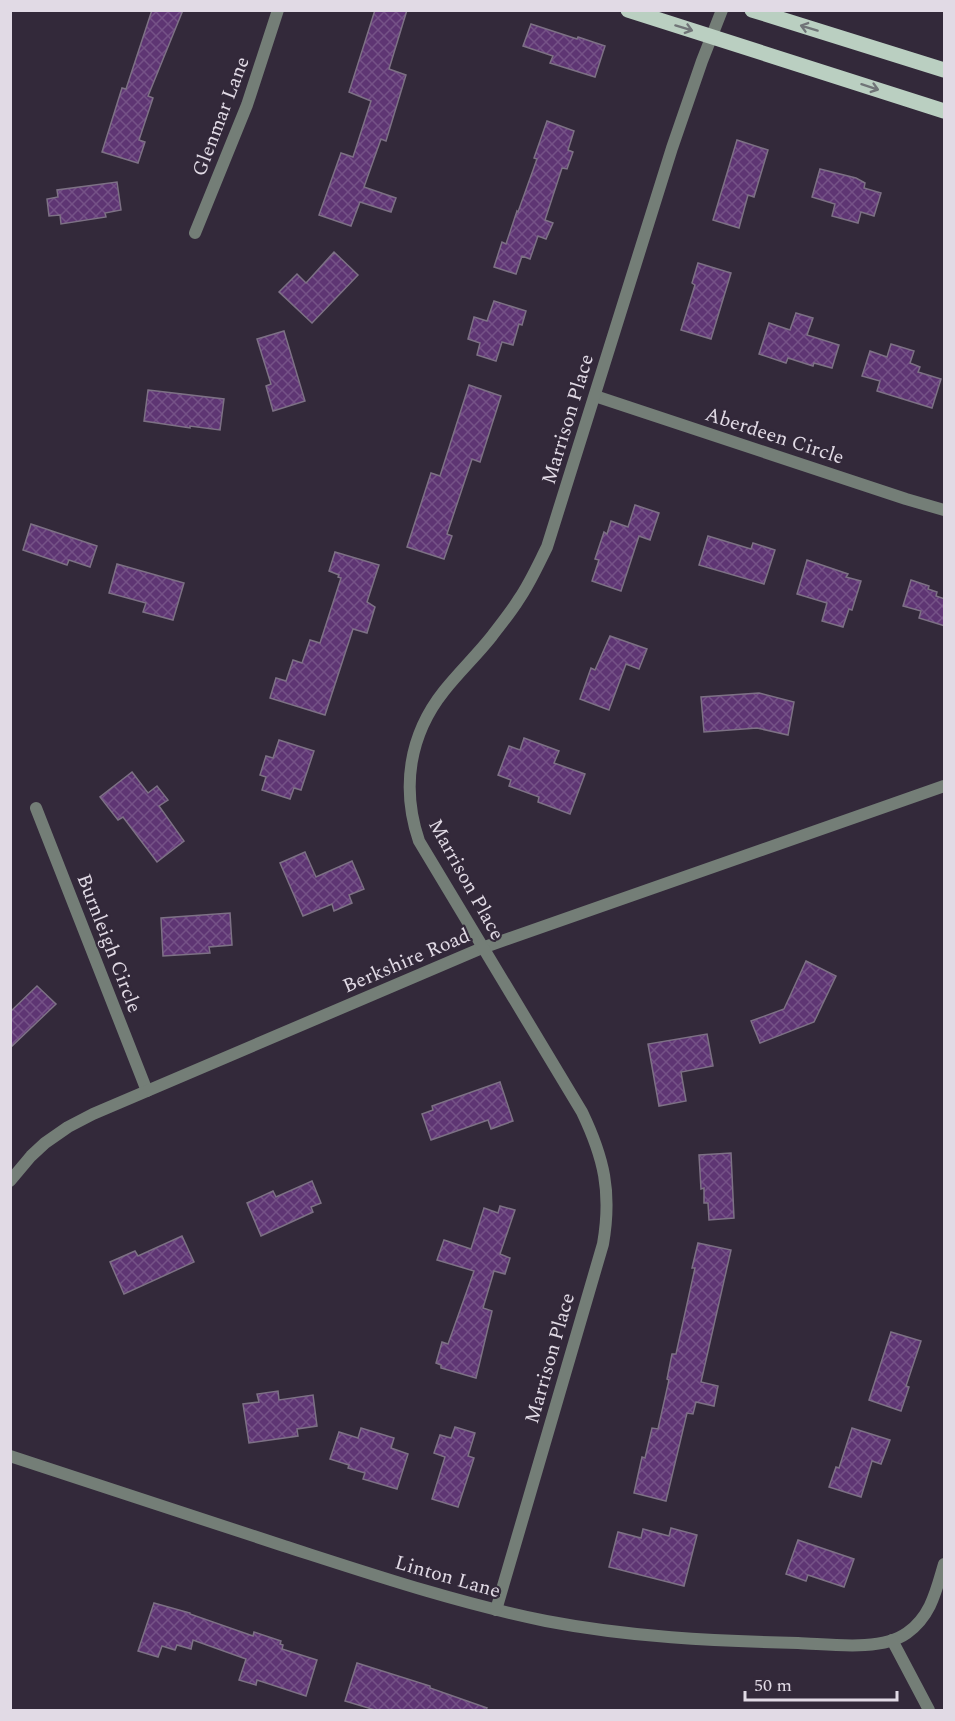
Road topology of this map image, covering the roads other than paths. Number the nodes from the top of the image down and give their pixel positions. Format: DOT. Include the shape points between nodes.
graph roads {
  1 [pos="278,10"];
  2 [pos="628,10"];
  3 [pos="722,10"];
  4 [pos="753,10"];
  5 [pos="712,37"];
  6 [pos="945,70"];
  7 [pos="945,111"];
  8 [pos="195,233"];
  9 [pos="595,396"];
  10 [pos="945,510"];
  11 [pos="945,786"];
  12 [pos="36,808"];
  13 [pos="482,948"];
  14 [pos="147,1092"];
  15 [pos="10,1181"];
  16 [pos="10,1456"];
  17 [pos="945,1564"];
  18 [pos="496,1610"];
  19 [pos="892,1640"];
  20 [pos="929,1710"];
  1 -- 8 [label="street, Glenmar Lane" via="247,105"];
  2 -- 5 [label="main road, one-way"];
  3 -- 5 [label="street, Marrison Place"];
  6 -- 4 [label="main road, one-way"];
  5 -- 7 [label="main road, one-way"];
  5 -- 9 [label="street, Marrison Place" via="672,148"];
  9 -- 10 [label="street, Aberdeen Circle"];
  9 -- 13 [label="street, Marrison Place" via="535,573 491,638 433,706 413,749 409,796 419,841"];
  11 -- 13 [label="street, Berkshire Road"];
  12 -- 14 [label="street, Burnleigh Circle"];
  13 -- 14 [label="street, Berkshire Road"];
  13 -- 18 [label="street, Marrison Place" via="591,1129 604,1166 608,1205 603,1244"];
  14 -- 15 [label="street, Berkshire Road" via="68,1127 38,1150"];
  16 -- 18 [label="street, Linton Lane" via="398,1583"];
  17 -- 19 [label="street" via="924,1618"];
  18 -- 19 [label="street, Linton Lane" via="584,1627 686,1639 873,1644"];
  19 -- 20 [label="street"];
}
